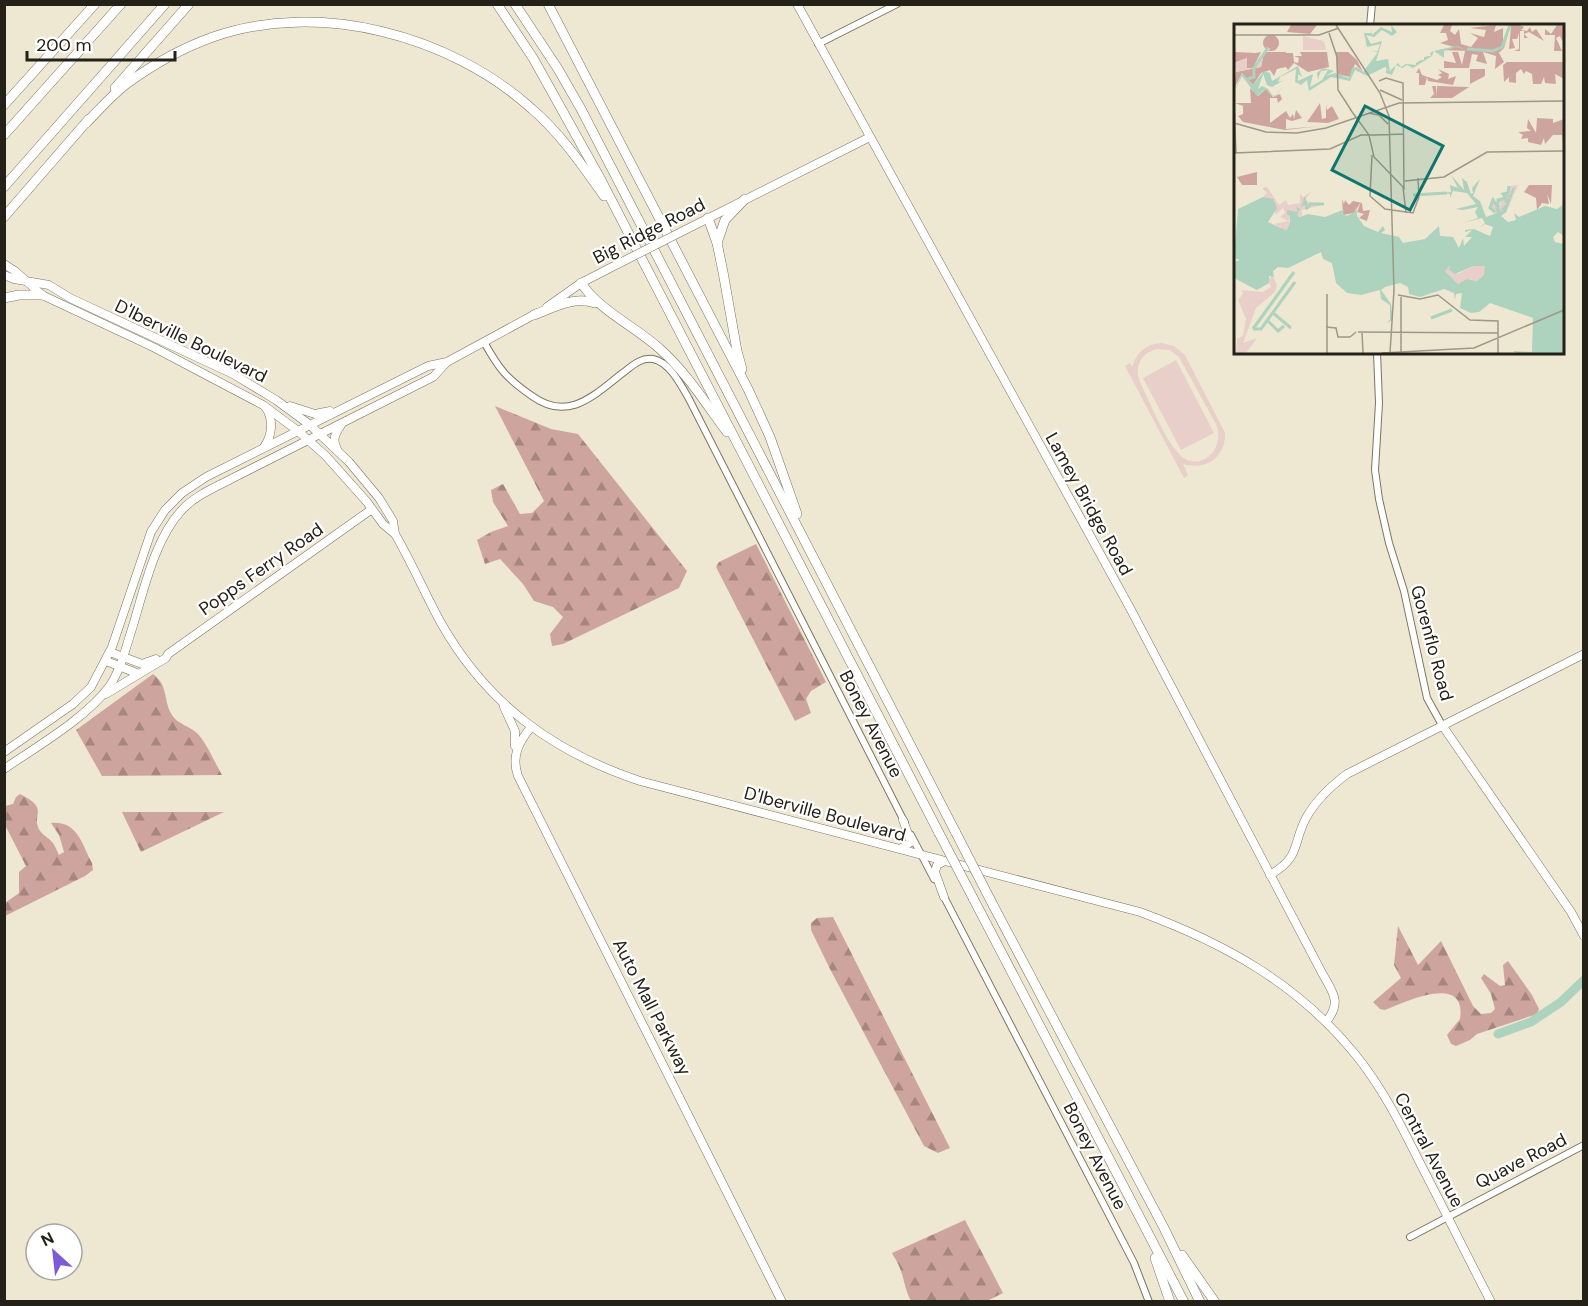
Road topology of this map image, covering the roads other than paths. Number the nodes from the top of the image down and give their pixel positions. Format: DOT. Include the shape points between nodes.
graph roads {
  1 [pos="95,4"];
  2 [pos="121,4"];
  3 [pos="165,4"];
  4 [pos="189,4"];
  5 [pos="497,4"];
  6 [pos="515,4"];
  7 [pos="548,4"];
  8 [pos="797,4"];
  9 [pos="897,4"];
  10 [pos="1372,4"];
  11 [pos="1370,24"];
  12 [pos="818,44"];
  13 [pos="4,105"];
  14 [pos="86,123"];
  15 [pos="4,135"];
  16 [pos="870,137"];
  17 [pos="4,187"];
  18 [pos="745,200"];
  19 [pos="4,217"];
  20 [pos="708,218"];
  21 [pos="622,220"];
  22 [pos="717,243"];
  23 [pos="4,264"];
  24 [pos="4,275"];
  25 [pos="25,280"];
  26 [pos="582,284"];
  27 [pos="42,295"];
  28 [pos="4,298"];
  29 [pos="599,304"];
  30 [pos="534,315"];
  31 [pos="484,342"];
  32 [pos="1377,354"];
  33 [pos="447,362"];
  34 [pos="748,388"];
  35 [pos="276,400"];
  36 [pos="352,404"];
  37 [pos="263,405"];
  38 [pos="310,425"];
  39 [pos="341,425"];
  40 [pos="298,431"];
  41 [pos="321,435"];
  42 [pos="309,441"];
  43 [pos="263,448"];
  44 [pos="337,451"];
  45 [pos="743,453"];
  46 [pos="372,509"];
  47 [pos="395,534"];
  48 [pos="808,547"];
  49 [pos="110,652"];
  50 [pos="168,654"];
  51 [pos="1584,654"];
  52 [pos="123,658"];
  53 [pos="106,661"];
  54 [pos="119,667"];
  55 [pos="139,674"];
  56 [pos="100,698"];
  57 [pos="502,703"];
  58 [pos="1442,725"];
  59 [pos="531,727"];
  60 [pos="516,751"];
  61 [pos="4,752"];
  62 [pos="4,769"];
  63 [pos="903,820"];
  64 [pos="900,849"];
  65 [pos="922,855"];
  66 [pos="946,861"];
  67 [pos="1270,875"];
  68 [pos="944,897"];
  69 [pos="1584,936"];
  70 [pos="1334,1011"];
  71 [pos="1326,1022"];
  72 [pos="1341,1038"];
  73 [pos="1584,1145"];
  74 [pos="1447,1216"];
  75 [pos="1142,1222"];
  76 [pos="1164,1228"];
  77 [pos="1410,1237"];
  78 [pos="782,1302"];
  79 [pos="1149,1302"];
  80 [pos="1170,1302"];
  81 [pos="1184,1302"];
  82 [pos="1200,1302"];
  83 [pos="1215,1302"];
  84 [pos="1491,1302"];
  1 -- 13 [label="highway"];
  2 -- 15 [label="highway"];
  3 -- 17 [label="highway"];
  4 -- 14 [label="highway"];
  5 -- 21 [label="highway" via="533,58"];
  6 -- 48 [label="highway" via="581,109"];
  7 -- 34 [label="highway"];
  8 -- 12 [label="main road, Lamey Bridge Road"];
  9 -- 12 [label="street"];
  10 -- 11 [label="street"];
  12 -- 16 [label="main road, Lamey Bridge Road"];
  14 -- 19 [label="highway"];
  14 -- 21 [label="highway" via="124,86 179,52 214,37 252,26 287,22 363,27 404,37 459,58 515,94 566,144"];
  16 -- 18 [label="main road, Big Ridge Road"];
  16 -- 67 [label="main road, Lamey Bridge Road" via="1130,608"];
  18 -- 20 [label="main road, Big Ridge Road"];
  18 -- 22 [label="highway" via="725,220"];
  20 -- 22 [label="highway"];
  20 -- 26 [label="main road, Big Ridge Road, bridge"];
  21 -- 45 [label="highway"];
  22 -- 34 [label="highway" via="737,351"];
  23 -- 25 [label="main road, D'Iberville Boulevard"];
  24 -- 25 [label="main road, D'Iberville Boulevard"];
  25 -- 27 [label="main road, D'Iberville Boulevard"];
  25 -- 35 [label="main road, D'Iberville Boulevard" via="50,285 233,374"];
  26 -- 29 [label="highway"];
  26 -- 30 [label="main road, Big Ridge Road"];
  27 -- 28 [label="highway"];
  27 -- 37 [label="main road, D'Iberville Boulevard"];
  29 -- 30 [label="highway" via="576,300"];
  29 -- 45 [label="highway" via="672,360"];
  30 -- 31 [label="main road, Big Ridge Road"];
  31 -- 33 [label="main road, Big Ridge Road"];
  31 -- 63 [label="street, Boney Avenue" via="498,368 510,380 537,400 556,408 578,405 644,360 657,360 674,375"];
  32 -- 58 [label="street, Gorenflo Road" via="1375,461 1379,499 1427,698"];
  33 -- 36 [label="main road, Big Ridge Road" via="428,366"];
  33 -- 39 [label="main road, Big Ridge Road" via="433,377"];
  34 -- 48 [label="highway" via="770,437"];
  35 -- 36 [label="main road" via="315,414"];
  35 -- 38 [label="main road, D'Iberville Boulevard"];
  36 -- 38 [label="main road, Big Ridge Road"];
  37 -- 40 [label="main road, D'Iberville Boulevard"];
  37 -- 43 [label="main road" via="269,413 271,429"];
  38 -- 40 [label="main road, Big Ridge Road"];
  38 -- 41 [label="main road, D'Iberville Boulevard"];
  39 -- 41 [label="main road, Big Ridge Road"];
  39 -- 44 [label="main road" via="333,442"];
  40 -- 42 [label="main road, D'Iberville Boulevard"];
  40 -- 43 [label="main road"];
  41 -- 42 [label="main road, Big Ridge Road"];
  41 -- 44 [label="main road, D'Iberville Boulevard"];
  42 -- 46 [label="main road, D'Iberville Boulevard" via="340,470"];
  42 -- 52 [label="main road" via="231,478 183,509 168,527 158,550"];
  43 -- 49 [label="main road" via="206,477 165,510 151,532"];
  44 -- 47 [label="main road, D'Iberville Boulevard" via="379,498 393,521"];
  45 -- 75 [label="highway, bridge"];
  46 -- 47 [label="main road, D'Iberville Boulevard"];
  46 -- 50 [label="main road, Popps Ferry Road"];
  47 -- 57 [label="main road, D'Iberville Boulevard" via="461,656"];
  48 -- 76 [label="highway, bridge"];
  49 -- 52 [label="main road, Popps Ferry Road"];
  49 -- 53 [label="main road"];
  50 -- 52 [label="main road, Popps Ferry Road" via="145,664"];
  50 -- 55 [label="main road, Popps Ferry Road"];
  51 -- 58 [label="main road"];
  52 -- 54 [label="main road"];
  53 -- 54 [label="main road"];
  53 -- 61 [label="main road" via="83,695"];
  54 -- 55 [label="main road"];
  54 -- 56 [label="main road"];
  55 -- 56 [label="main road, Popps Ferry Road"];
  56 -- 62 [label="main road"];
  57 -- 59 [label="main road, D'Iberville Boulevard"];
  57 -- 60 [label="main road, Auto Mall Parkway" via="515,731"];
  58 -- 67 [label="main road" via="1361,765 1333,785 1310,811 1291,858"];
  58 -- 69 [label="main road, Gorenflo Road"];
  59 -- 60 [label="main road"];
  59 -- 64 [label="main road, D'Iberville Boulevard" via="571,752 640,781"];
  60 -- 78 [label="main road, Auto Mall Parkway" via="518,776"];
  63 -- 64 [label="main road" via="911,842"];
  63 -- 65 [label="street, Boney Avenue"];
  64 -- 65 [label="main road, D'Iberville Boulevard"];
  65 -- 66 [label="main road, D'Iberville Boulevard"];
  65 -- 68 [label="street, Boney Avenue"];
  66 -- 68 [label="main road" via="937,865 935,872"];
  66 -- 71 [label="main road, D'Iberville Boulevard" via="1130,909 1178,926 1248,960 1278,980"];
  67 -- 70 [label="main road, Lamey Bridge Road" via="1333,994"];
  68 -- 79 [label="street, Boney Avenue" via="1130,1254"];
  70 -- 71 [label="main road"];
  70 -- 72 [label="main road, Lamey Bridge Road"];
  71 -- 72 [label="main road, Central Avenue"];
  72 -- 74 [label="main road, Central Avenue" via="1380,1089"];
  73 -- 74 [label="street, Quave Road"];
  74 -- 77 [label="street, Quave Road"];
  74 -- 84 [label="main road, Central Avenue"];
  75 -- 80 [label="highway"];
  75 -- 81 [label="highway"];
  76 -- 82 [label="highway"];
  76 -- 83 [label="highway"];
}
